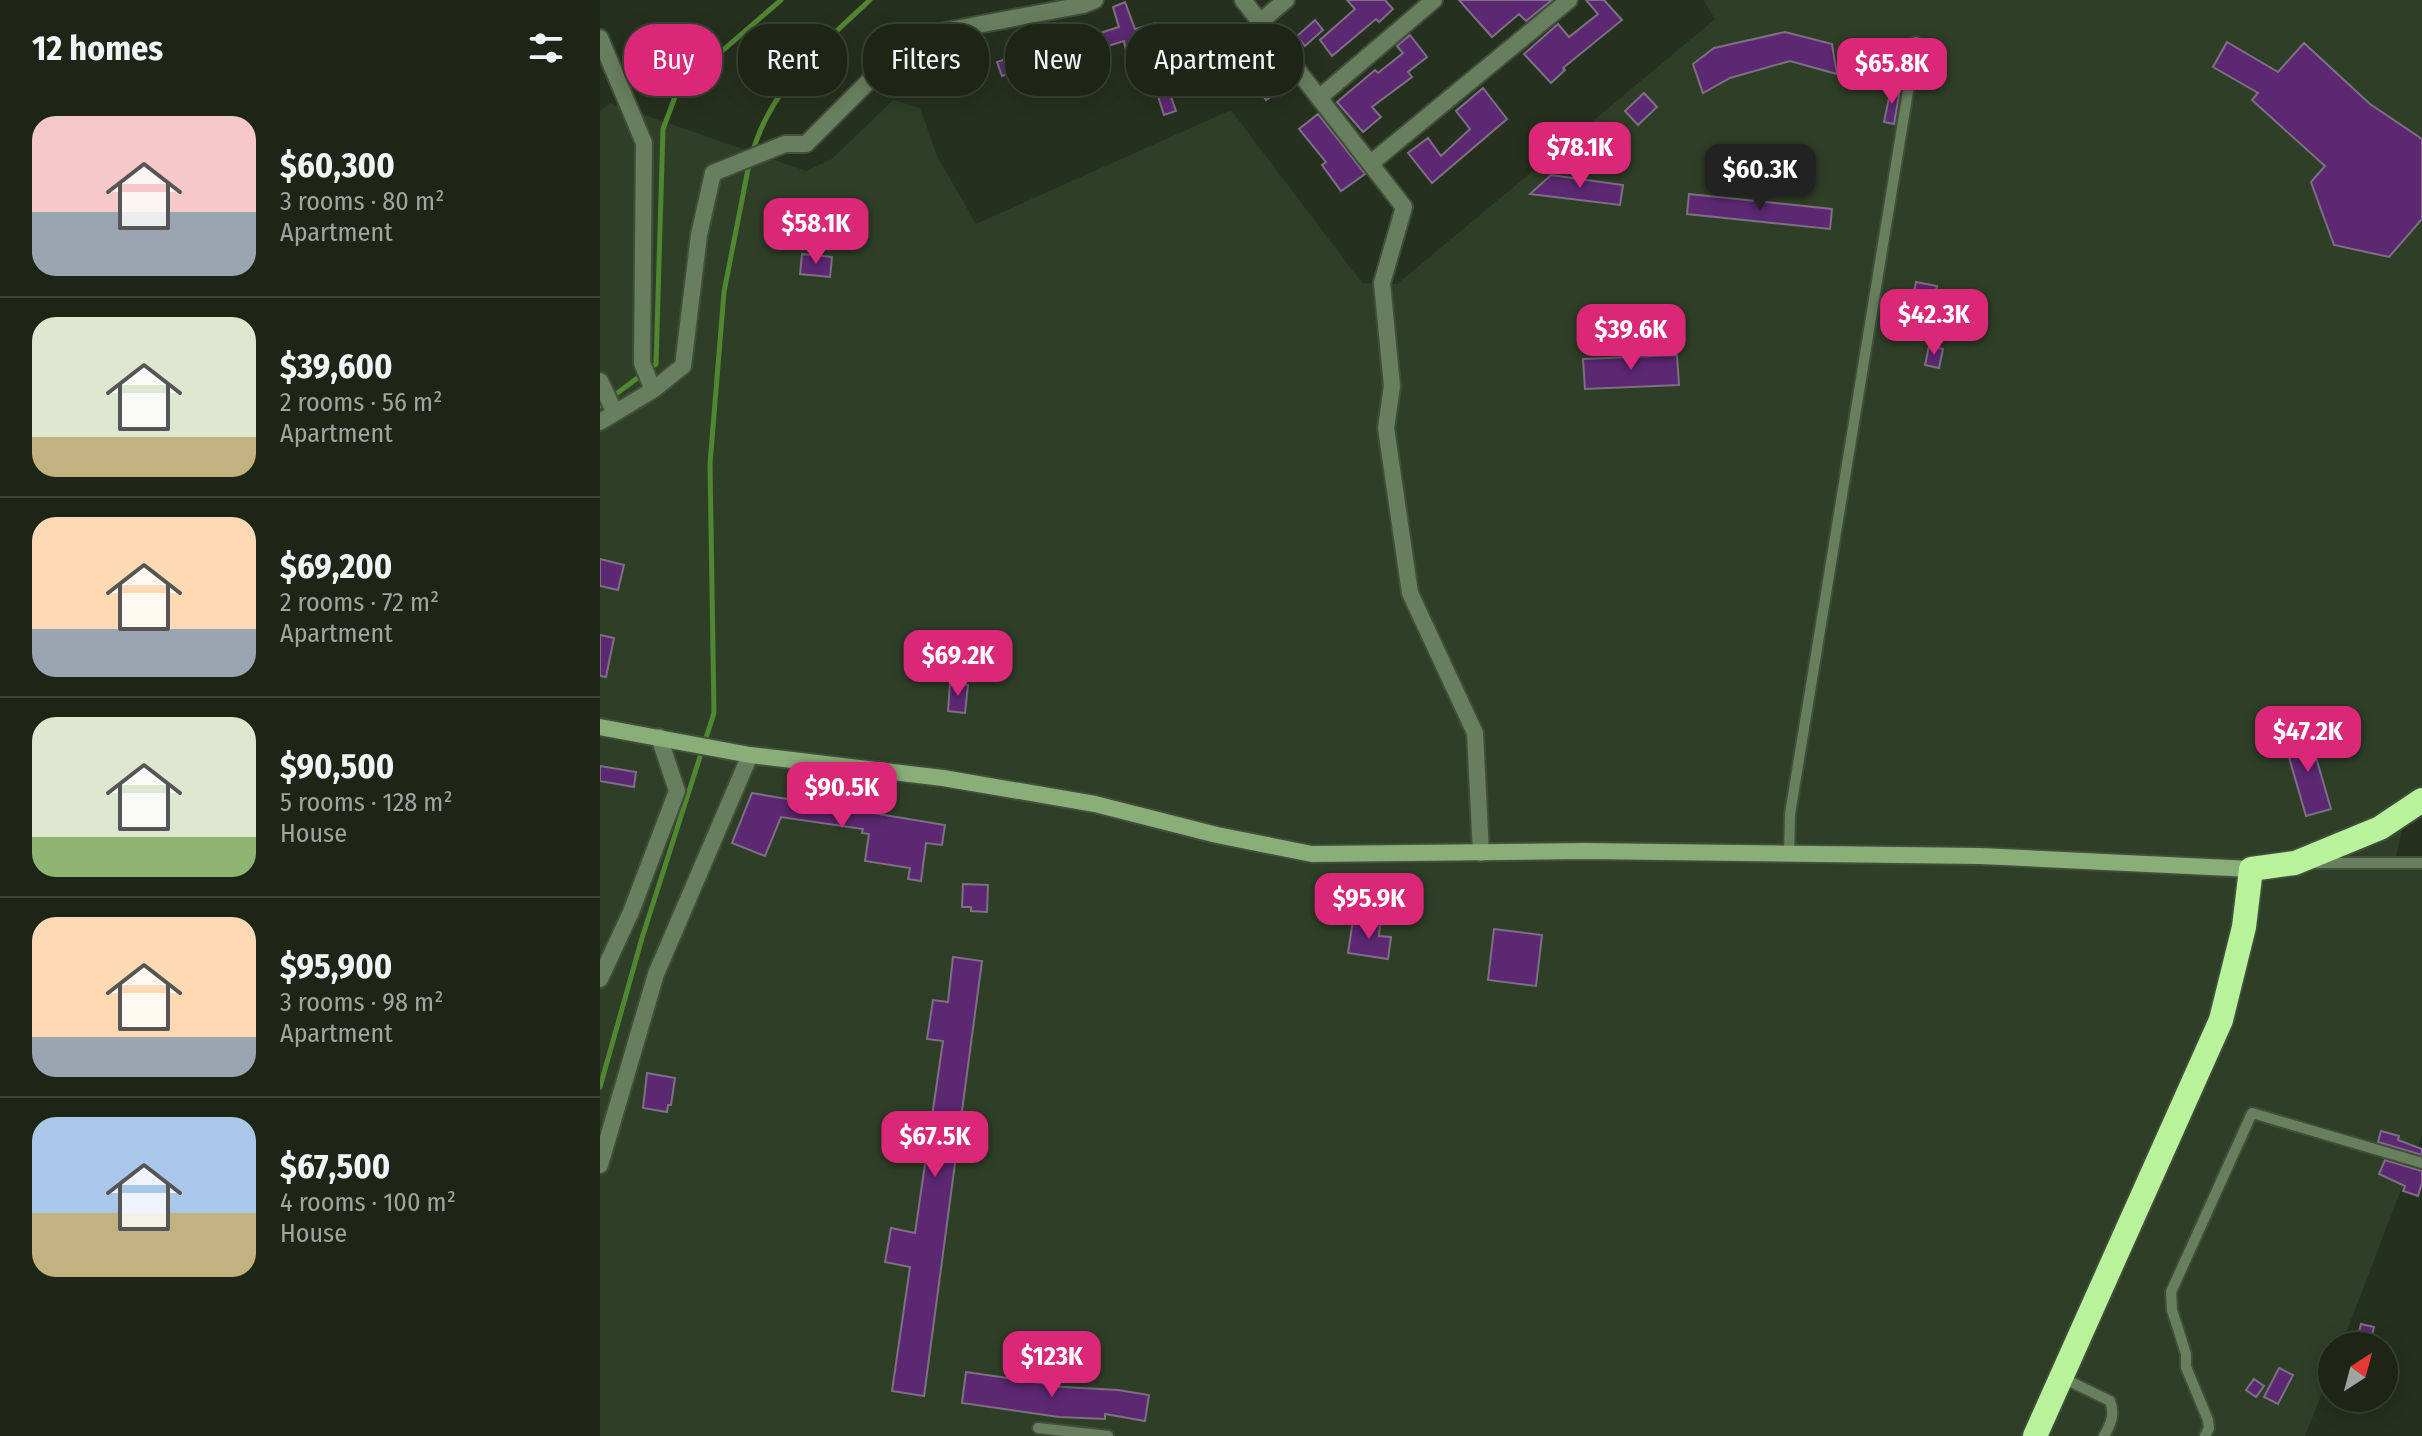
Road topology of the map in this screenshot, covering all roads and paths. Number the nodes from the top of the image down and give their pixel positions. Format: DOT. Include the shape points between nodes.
graph roads {
  1 [pos="1095,0"];
  2 [pos="1243,0"];
  3 [pos="1286,0"];
  4 [pos="1434,0"];
  5 [pos="1569,0"];
  6 [pos="1260,22"];
  7 [pos="600,38"];
  8 [pos="1916,42"];
  9 [pos="1320,97"];
  10 [pos="1371,163"];
  11 [pos="600,381"];
  12 [pos="653,390"];
  13 [pos="614,411"];
  14 [pos="600,422"];
  15 [pos="600,727"];
  16 [pos="659,737"];
  17 [pos="746,754"];
  18 [pos="2422,800"];
  19 [pos="1481,853"];
  20 [pos="1789,855"];
  21 [pos="2295,863"];
  22 [pos="2422,863"];
  23 [pos="2251,869"];
  24 [pos="600,979"];
  25 [pos="2422,1163"];
  26 [pos="600,1165"];
  27 [pos="2060,1377"];
  28 [pos="1038,1428"];
  29 [pos="1108,1436"];
  30 [pos="2035,1436"];
  31 [pos="2104,1436"];
  32 [pos="2205,1436"];
  1 -- 12 [label="street" via="913,37 806,144 785,144 713,173 699,235 683,366"];
  2 -- 6 [label="street"];
  3 -- 6 [label="street"];
  4 -- 9 [label="street"];
  5 -- 10 [label="street"];
  6 -- 9 [label="street"];
  7 -- 12 [label="street" via="644,143 642,363"];
  8 -- 20 [label="lane" via="1790,814"];
  9 -- 10 [label="street"];
  10 -- 19 [label="street" via="1404,207 1382,283 1392,386 1386,428 1410,593 1475,733"];
  11 -- 13 [label="street"];
  12 -- 13 [label="street"];
  13 -- 14 [label="street"];
  15 -- 16 [label="main road"];
  16 -- 17 [label="main road"];
  16 -- 24 [label="street" via="677,791"];
  17 -- 19 [label="main road" via="943,778 1095,804 1312,854"];
  17 -- 26 [label="street" via="656,974"];
  18 -- 21 [label="highway" via="2380,828"];
  19 -- 20 [label="main road"];
  20 -- 23 [label="main road" via="1980,856"];
  21 -- 22 [label="lane"];
  21 -- 23 [label="highway"];
  23 -- 27 [label="highway" via="2244,927 2221,1020"];
  25 -- 32 [label="lane" via="2252,1113 2171,1292 2186,1367 2208,1420"];
  27 -- 30 [label="highway"];
  27 -- 31 [label="lane" via="2110,1401 2111,1424"];
  28 -- 29 [label="lane"];
}
